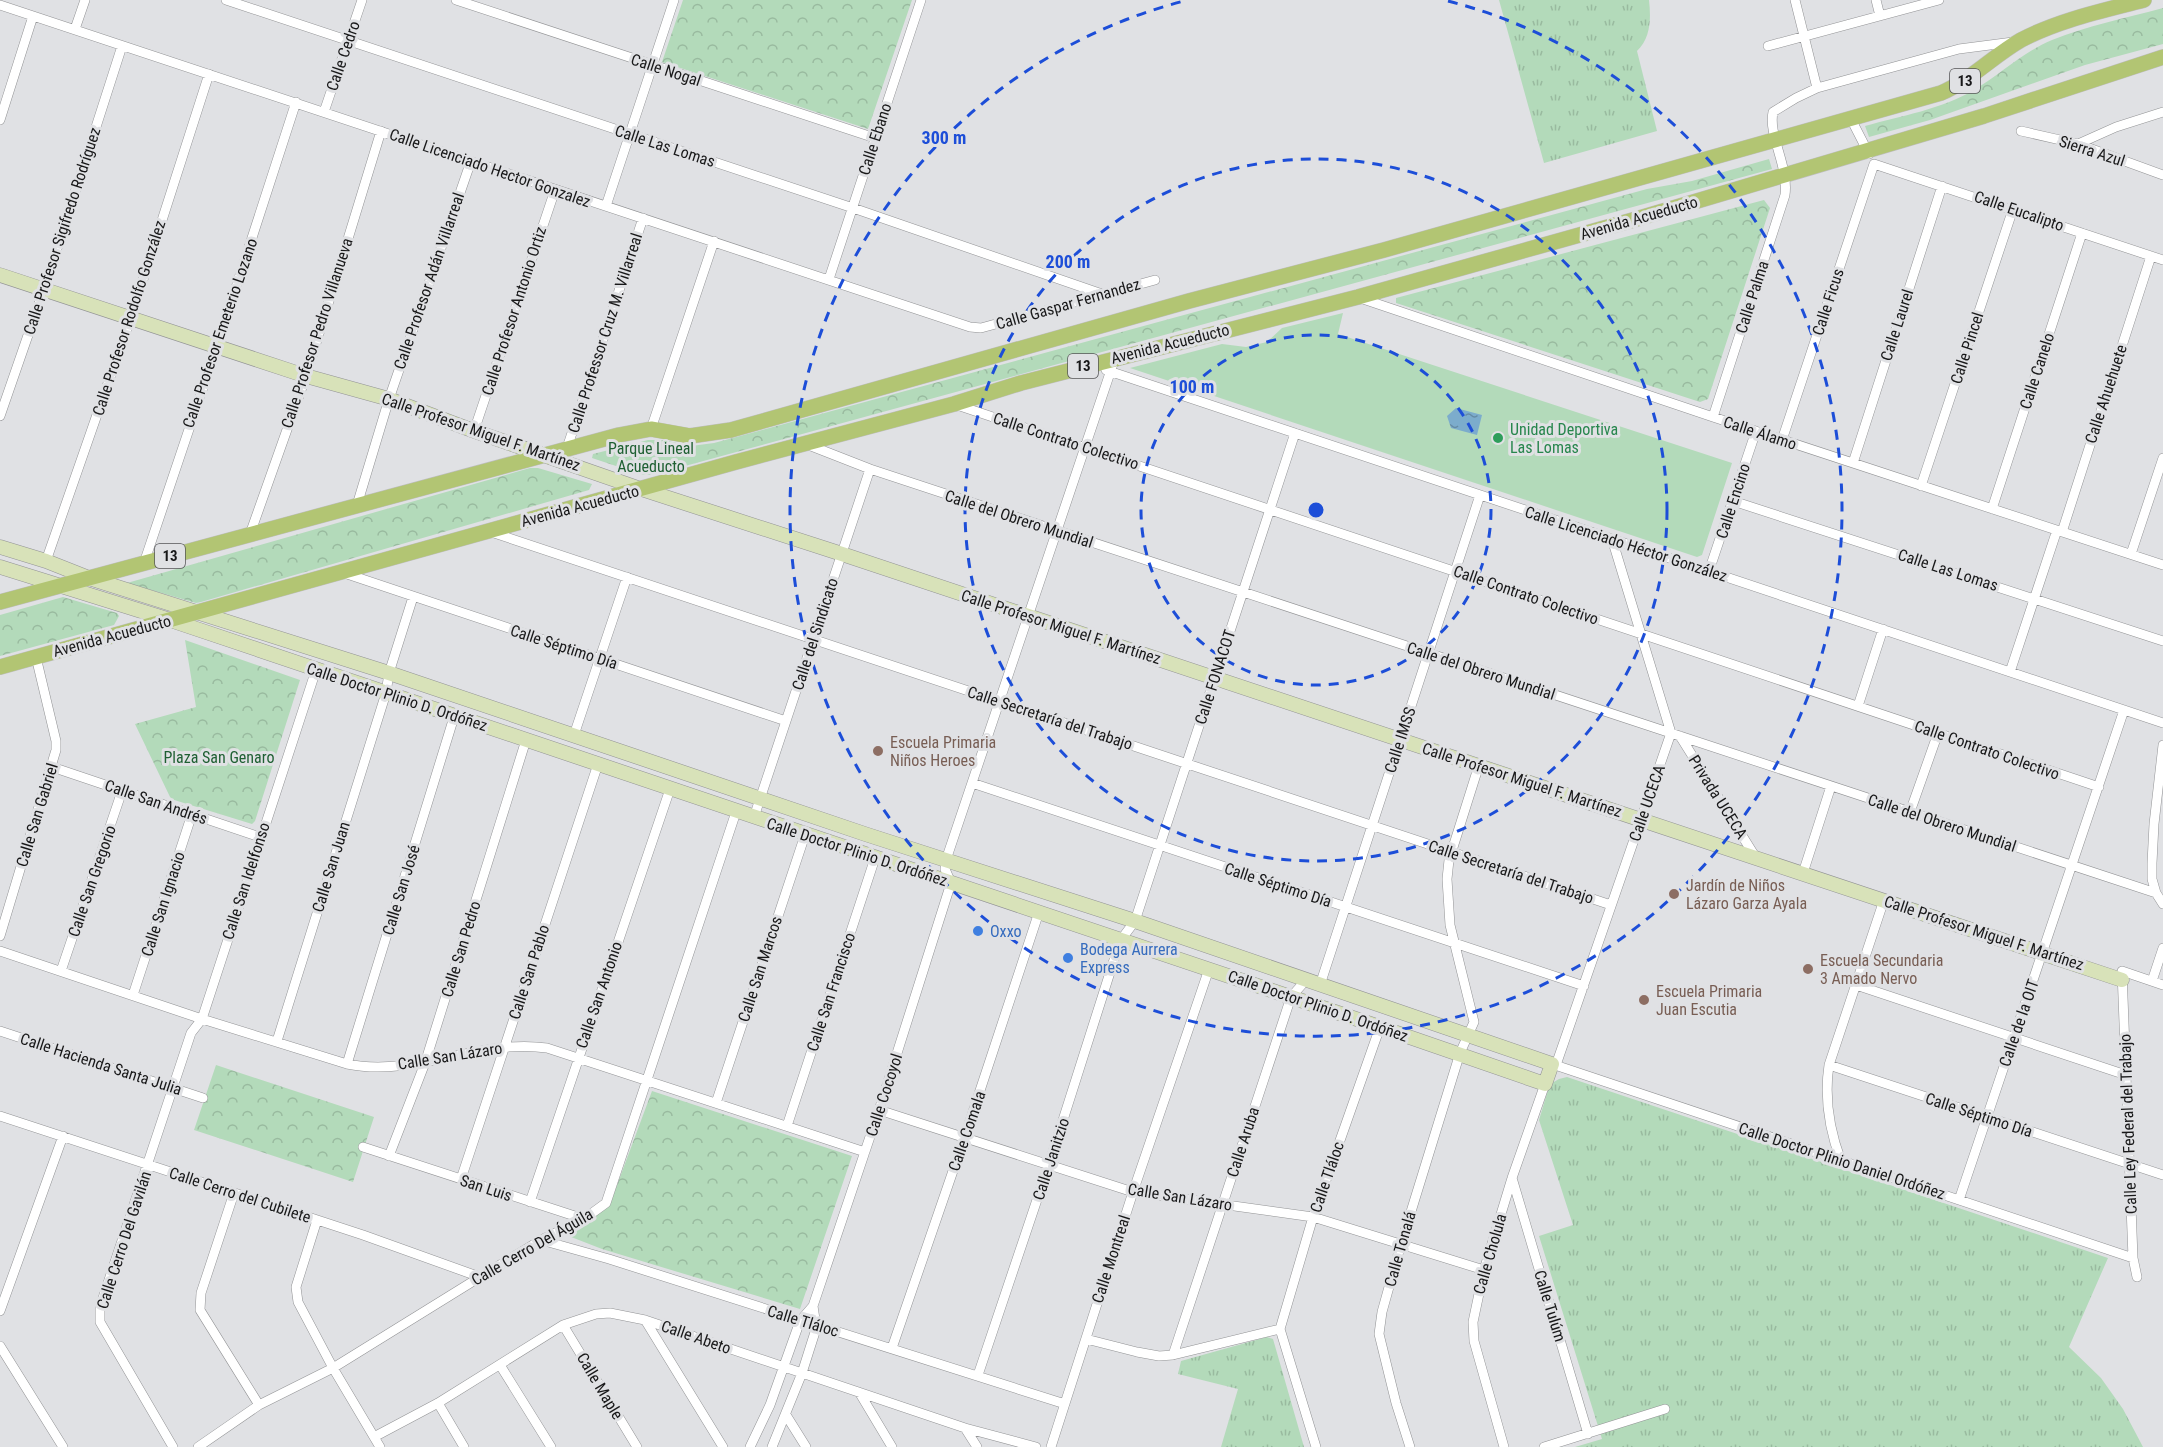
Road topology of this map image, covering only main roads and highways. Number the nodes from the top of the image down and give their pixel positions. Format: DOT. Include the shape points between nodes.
graph roads {
  1 [pos="2144,0"];
  2 [pos="2113,4"];
  3 [pos="2163,57"];
  4 [pos="0,602"];
  5 [pos="1,670"];
  1 -- 2 [label="main road, Avenida Acueducto / 13"];
  2 -- 4 [label="main road, Avenida Acueducto / 13" via="2019,42 1952,88 1920,100 730,430 690,436 651,429 567,448"];
  3 -- 5 [label="main road, Avenida Acueducto / 13" via="1870,158 1785,175 1112,365 1090,365 1021,383 36,657"];
}
